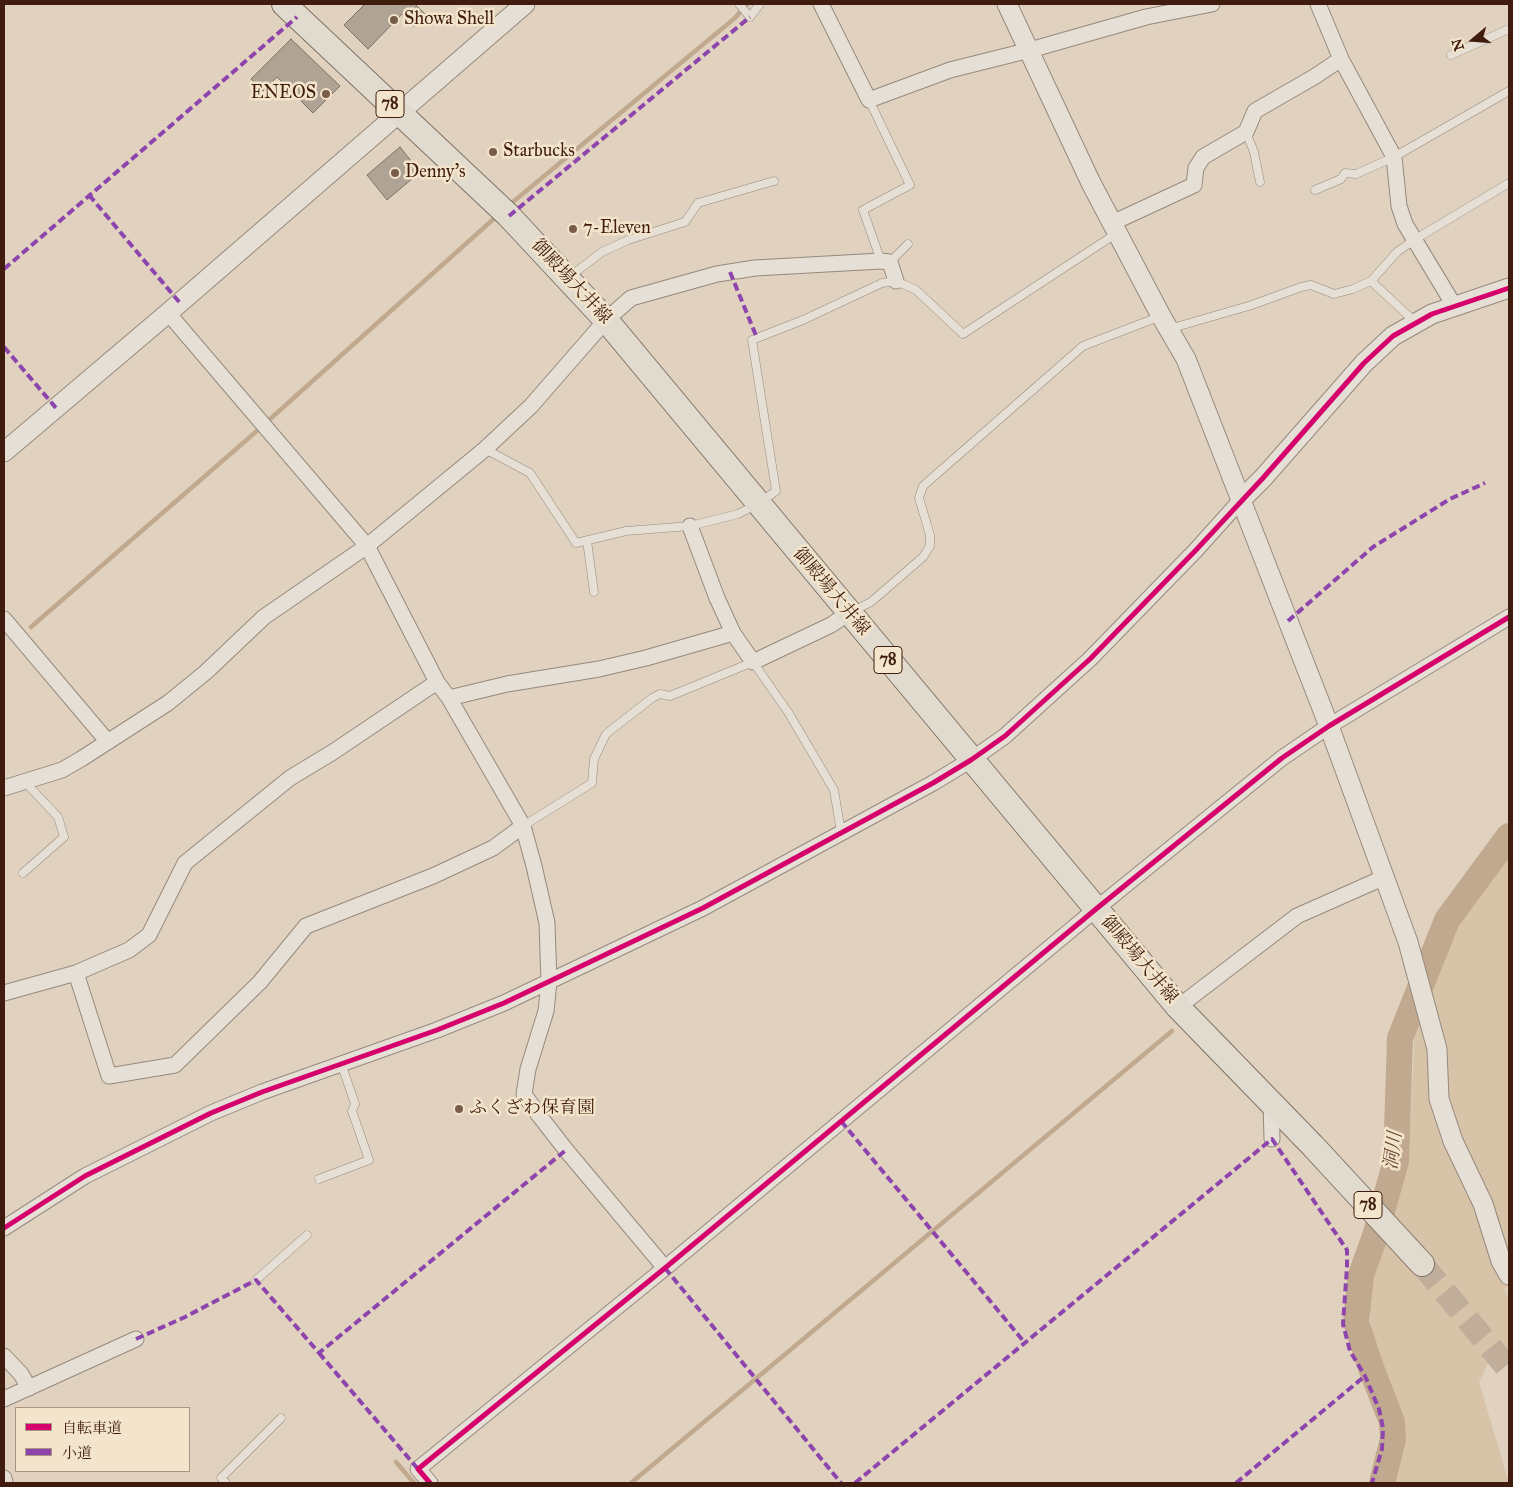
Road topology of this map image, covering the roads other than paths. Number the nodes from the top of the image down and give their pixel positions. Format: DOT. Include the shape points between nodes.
graph roads {
  1 [pos="284,4"];
  2 [pos="525,4"];
  3 [pos="739,4"];
  4 [pos="760,4"];
  5 [pos="821,4"];
  6 [pos="1007,4"];
  7 [pos="1212,4"];
  8 [pos="1318,4"];
  9 [pos="1509,29"];
  10 [pos="1030,50"];
  11 [pos="1451,55"];
  12 [pos="1341,59"];
  13 [pos="1509,91"];
  14 [pos="869,100"];
  15 [pos="400,113"];
  16 [pos="1246,132"];
  17 [pos="1394,157"];
  18 [pos="774,180"];
  19 [pos="1260,182"];
  20 [pos="1509,183"];
  21 [pos="1314,190"];
  22 [pos="1115,228"];
  23 [pos="1414,240"];
  24 [pos="908,244"];
  25 [pos="886,261"];
  26 [pos="567,278"];
  27 [pos="1371,280"];
  28 [pos="896,281"];
  29 [pos="1509,288"];
  30 [pos="1455,307"];
  31 [pos="168,313"];
  32 [pos="606,320"];
  33 [pos="1165,322"];
  34 [pos="1415,323"];
  35 [pos="485,449"];
  36 [pos="4,452"];
  37 [pos="1240,501"];
  38 [pos="758,504"];
  39 [pos="690,526"];
  40 [pos="586,541"];
  41 [pos="367,546"];
  42 [pos="594,592"];
  43 [pos="848,613"];
  44 [pos="1509,617"];
  45 [pos="4,619"];
  46 [pos="733,633"];
  47 [pos="753,662"];
  48 [pos="437,682"];
  49 [pos="450,698"];
  50 [pos="1329,726"];
  51 [pos="108,742"];
  52 [pos="971,760"];
  53 [pos="26,782"];
  54 [pos="4,788"];
  55 [pos="523,826"];
  56 [pos="841,832"];
  57 [pos="23,873"];
  58 [pos="1385,877"];
  59 [pos="1096,909"];
  60 [pos="76,973"];
  61 [pos="549,982"];
  62 [pos="4,993"];
  63 [pos="1178,1007"];
  64 [pos="341,1063"];
  65 [pos="1271,1104"];
  66 [pos="1272,1139"];
  67 [pos="319,1179"];
  68 [pos="4,1228"];
  69 [pos="307,1235"];
  70 [pos="1422,1264"];
  71 [pos="665,1268"];
  72 [pos="1509,1275"];
  73 [pos="256,1280"];
  74 [pos="136,1339"];
  75 [pos="4,1356"];
  76 [pos="29,1388"];
  77 [pos="4,1399"];
  78 [pos="281,1418"];
  79 [pos="4,1478"];
  80 [pos="5,1483"];
  81 [pos="226,1483"];
  82 [pos="430,1483"];
  1 -- 15 [label="main road, 御殿場大井線 / 78"];
  2 -- 15 [label="street"];
  3 -- 4 [label="lane" via="750,16"];
  5 -- 14 [label="street"];
  6 -- 10 [label="street"];
  7 -- 10 [label="street" via="1146,17"];
  8 -- 12 [label="street"];
  9 -- 11 [label="lane"];
  10 -- 14 [label="street" via="950,70"];
  10 -- 22 [label="street" via="1061,121"];
  12 -- 16 [label="street" via="1255,111"];
  12 -- 17 [label="street"];
  13 -- 17 [label="lane"];
  14 -- 25 [label="lane" via="910,185 863,210"];
  15 -- 26 [label="main road, 御殿場大井線 / 78" via="502,209"];
  15 -- 31 [label="street"];
  16 -- 19 [label="lane"];
  16 -- 22 [label="street" via="1203,157 1196,168 1194,185"];
  17 -- 21 [label="lane" via="1356,174 1345,173 1341,179"];
  17 -- 23 [label="street" via="1399,206"];
  18 -- 26 [label="lane" via="698,203 685,222 602,252"];
  20 -- 23 [label="lane"];
  22 -- 28 [label="lane" via="964,334 916,290"];
  22 -- 33 [label="street"];
  23 -- 27 [label="lane"];
  23 -- 30 [label="street"];
  24 -- 25 [label="lane"];
  25 -- 28 [label="street"];
  25 -- 32 [label="street" via="755,268 717,274 631,298"];
  26 -- 32 [label="main road, 御殿場大井線 / 78"];
  27 -- 33 [label="lane" via="1334,294 1311,285 1301,287 1252,305"];
  27 -- 34 [label="lane"];
  28 -- 38 [label="lane" via="882,283 752,340 776,491"];
  29 -- 30 [label="street"];
  30 -- 34 [label="street"];
  31 -- 36 [label="street"];
  31 -- 41 [label="street"];
  32 -- 35 [label="street" via="531,406"];
  32 -- 38 [label="main road, 御殿場大井線 / 78"];
  33 -- 37 [label="street" via="1186,359"];
  33 -- 43 [label="lane" via="1083,346 923,486 919,498 930,546 923,557 871,602"];
  34 -- 37 [label="street" via="1393,336 1364,363"];
  35 -- 40 [label="lane" via="530,473 576,544"];
  35 -- 41 [label="street"];
  37 -- 50 [label="street"];
  37 -- 52 [label="street" via="1090,659 1005,736"];
  38 -- 39 [label="lane" via="738,514"];
  38 -- 43 [label="main road, 御殿場大井線 / 78"];
  39 -- 40 [label="lane" via="626,531"];
  39 -- 46 [label="street" via="716,598"];
  40 -- 42 [label="lane"];
  41 -- 48 [label="street"];
  41 -- 51 [label="street" via="264,617 168,703"];
  43 -- 47 [label="street" via="831,625"];
  43 -- 52 [label="main road, 御殿場大井線 / 78"];
  44 -- 50 [label="street"];
  45 -- 51 [label="street"];
  46 -- 47 [label="street"];
  46 -- 49 [label="street" via="599,669 507,684"];
  47 -- 55 [label="lane" via="670,696 660,694 652,698 606,734 594,759 592,783"];
  47 -- 56 [label="lane" via="788,712 834,790"];
  48 -- 49 [label="street"];
  48 -- 60 [label="street" via="290,778 185,863 149,935 129,950"];
  49 -- 55 [label="street"];
  50 -- 58 [label="street"];
  50 -- 59 [label="street" via="1282,758"];
  51 -- 53 [label="street" via="62,770"];
  52 -- 56 [label="street"];
  52 -- 59 [label="main road, 御殿場大井線 / 78"];
  53 -- 54 [label="street"];
  53 -- 57 [label="lane" via="58,817 64,837"];
  55 -- 60 [label="street" via="493,848 433,876 306,926 260,982 175,1065 109,1076"];
  55 -- 61 [label="street" via="547,922"];
  56 -- 61 [label="street" via="703,908"];
  58 -- 63 [label="street" via="1297,916"];
  58 -- 72 [label="street" via="1428,1011 1437,1049 1439,1099 1453,1141 1483,1204 1501,1261"];
  59 -- 63 [label="main road, 御殿場大井線 / 78"];
  59 -- 71 [label="street"];
  60 -- 62 [label="street"];
  61 -- 64 [label="street" via="437,1030"];
  61 -- 71 [label="street" via="546,1011 528,1069 524,1094 566,1150"];
  63 -- 65 [label="main road, 御殿場大井線 / 78"];
  64 -- 67 [label="lane" via="355,1104 352,1111 369,1160"];
  64 -- 68 [label="street" via="194,1121 85,1176"];
  65 -- 66 [label="street"];
  65 -- 70 [label="main road, 御殿場大井線 / 78"];
  69 -- 73 [label="lane"];
  71 -- 82 [label="street" via="418,1469"];
  74 -- 76 [label="street"];
  75 -- 76 [label="street"];
  76 -- 77 [label="street"];
  78 -- 81 [label="lane" via="221,1478"];
  79 -- 80 [label="street"];
}
